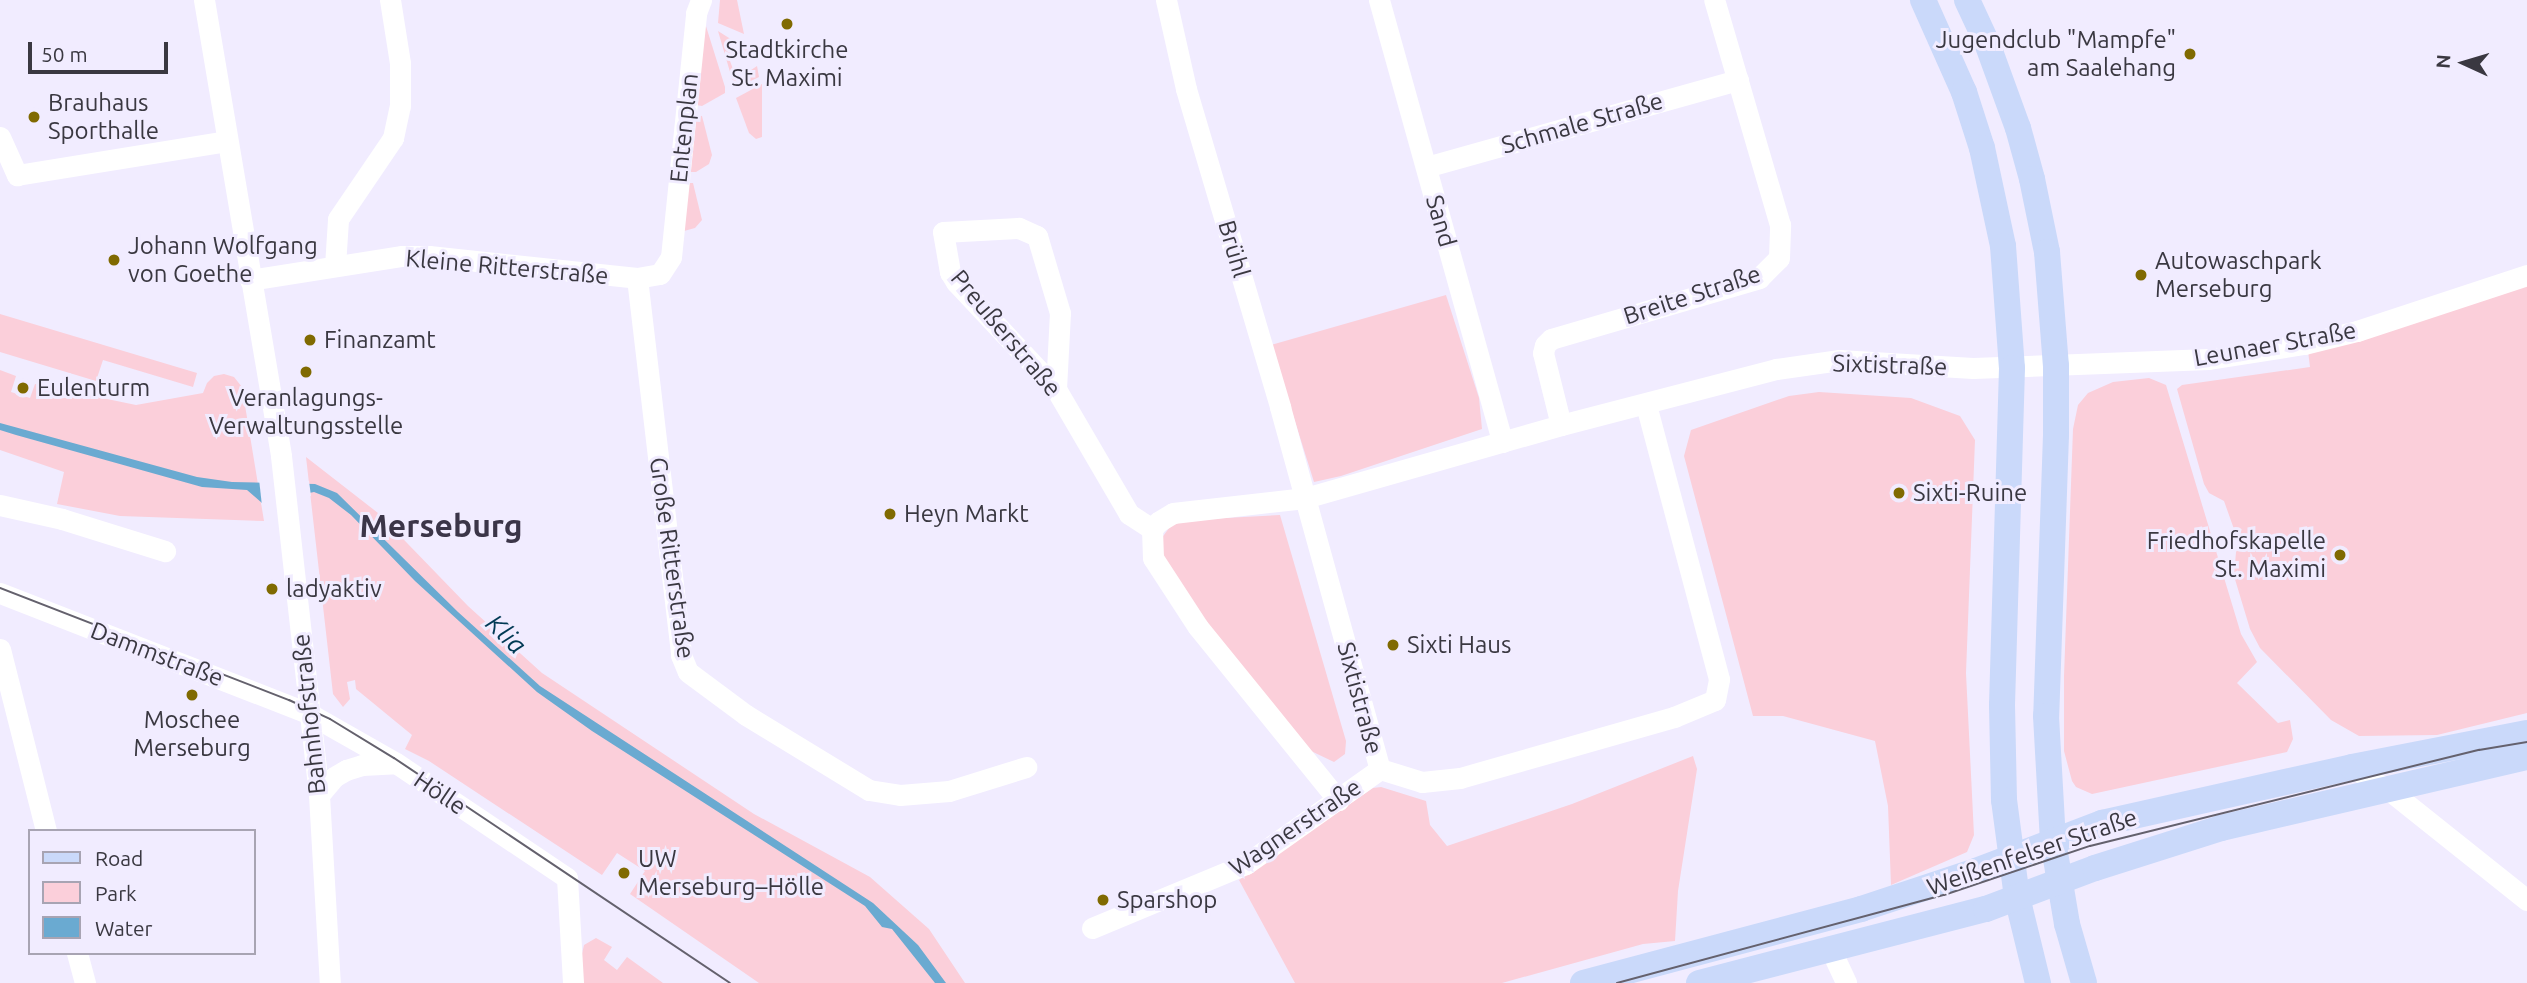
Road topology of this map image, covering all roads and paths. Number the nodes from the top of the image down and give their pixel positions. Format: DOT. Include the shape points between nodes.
graph roads {
  1 [pos="204,0"];
  2 [pos="390,0"];
  3 [pos="701,0"];
  4 [pos="1166,0"];
  5 [pos="1379,0"];
  6 [pos="1714,0"];
  7 [pos="1968,0"];
  8 [pos="1927,6"];
  9 [pos="1738,80"];
  10 [pos="0,137"];
  11 [pos="226,141"];
  12 [pos="1426,167"];
  13 [pos="671,257"];
  14 [pos="335,266"];
  15 [pos="2527,275"];
  16 [pos="637,278"];
  17 [pos="250,280"];
  18 [pos="2056,366"];
  19 [pos="2012,368"];
  20 [pos="1056,389"];
  21 [pos="1646,404"];
  22 [pos="1560,425"];
  23 [pos="1502,442"];
  24 [pos="1305,498"];
  25 [pos="0,505"];
  26 [pos="1152,529"];
  27 [pos="165,551"];
  28 [pos="2,601"];
  29 [pos="0,649"];
  30 [pos="309,713"];
  31 [pos="2527,733"];
  32 [pos="2527,757"];
  33 [pos="396,763"];
  34 [pos="1026,767"];
  35 [pos="2352,767"];
  36 [pos="1380,769"];
  37 [pos="2385,788"];
  38 [pos="319,795"];
  39 [pos="1338,800"];
  40 [pos="45,829"];
  41 [pos="2053,841"];
  42 [pos="2010,858"];
  43 [pos="2059,881"];
  44 [pos="2017,897"];
  45 [pos="2527,900"];
  46 [pos="1092,928"];
  47 [pos="1830,948"];
  48 [pos="78,955"];
  49 [pos="85,983"];
  50 [pos="330,983"];
  51 [pos="573,983"];
  52 [pos="1583,983"];
  53 [pos="1699,983"];
  54 [pos="1846,983"];
  55 [pos="2038,983"];
  56 [pos="2084,983"];
  1 -- 11 [label="street, Bahnhofstraße"];
  2 -- 14 [label="street" via="400,62 400,106 393,138 343,207 335,232"];
  3 -- 13 [label="street, Entenplan"];
  4 -- 24 [label="street, Brühl" via="1186,89"];
  5 -- 12 [label="street, Sand"];
  6 -- 9 [label="street, Breite Straße"];
  7 -- 18 [label="main road" via="2028,166 2045,239"];
  8 -- 19 [label="main road" via="1982,148 2003,246"];
  9 -- 12 [label="street, Schmale Straße"];
  9 -- 22 [label="street, Breite Straße" via="1780,225 1779,258 1759,278 1551,339 1543,353"];
  10 -- 11 [label="street" via="17,175"];
  11 -- 17 [label="street, Bahnhofstraße"];
  12 -- 23 [label="street, Sand"];
  13 -- 16 [label="street, Kleine Ritterstraße" via="660,274"];
  14 -- 16 [label="street, Kleine Ritterstraße" via="429,256"];
  14 -- 17 [label="street, Kleine Ritterstraße"];
  15 -- 18 [label="street, Leunaer Straße" via="2304,344 2209,359"];
  16 -- 34 [label="street, Große Ritterstraße" via="681,655 688,672 746,715 869,790 900,794 949,790"];
  17 -- 30 [label="street, Bahnhofstraße" via="281,456"];
  18 -- 19 [label="street, Sixtistraße"];
  18 -- 41 [label="main road" via="2046,716"];
  19 -- 21 [label="street, Sixtistraße" via="1839,360 1776,369"];
  19 -- 42 [label="main road" via="2002,705"];
  20 -- 20 [label="street, Preußerstraße" via="1060,313 1037,236 1019,228 943,232 956,282"];
  20 -- 26 [label="street, Preußerstraße" via="1129,514"];
  21 -- 22 [label="street, Sixtistraße"];
  21 -- 36 [label="street, Sixtistraße" via="1719,679 1715,699 1674,717 1460,778 1422,782"];
  22 -- 23 [label="street, Sixtistraße"];
  23 -- 24 [label="street, Sixtistraße"];
  24 -- 26 [label="street" via="1173,513"];
  24 -- 36 [label="street, Sixtistraße"];
  25 -- 27 [label="street"];
  26 -- 39 [label="street" via="1153,558 1198,627"];
  28 -- 30 [label="street, Dammstraße"];
  29 -- 40 [label="street"];
  30 -- 33 [label="street, Hölle"];
  30 -- 38 [label="street, Bahnhofstraße"];
  31 -- 35 [label="main road, Weißenfelser Straße"];
  32 -- 37 [label="main road, Weißenfelser Straße"];
  33 -- 38 [label="street" via="346,770"];
  33 -- 51 [label="street, Hölle" via="567,878"];
  35 -- 37 [label="street"];
  35 -- 41 [label="main road, Weißenfelser Straße" via="2102,823"];
  36 -- 39 [label="street, Wagnerstraße"];
  37 -- 43 [label="main road, Weißenfelser Straße" via="2221,828"];
  37 -- 45 [label="street"];
  38 -- 50 [label="street, Bahnhofstraße"];
  39 -- 46 [label="street, Wagnerstraße" via="1246,864"];
  41 -- 42 [label="main road, Weißenfelser Straße"];
  41 -- 43 [label="main road"];
  42 -- 44 [label="main road"];
  42 -- 52 [label="main road, Weißenfelser Straße" via="1861,909"];
  43 -- 44 [label="main road, Weißenfelser Straße"];
  43 -- 56 [label="main road"];
  44 -- 47 [label="main road, Weißenfelser Straße"];
  44 -- 55 [label="main road"];
  47 -- 53 [label="main road, Weißenfelser Straße"];
  47 -- 54 [label="street"];
  48 -- 49 [label="street"];
}
